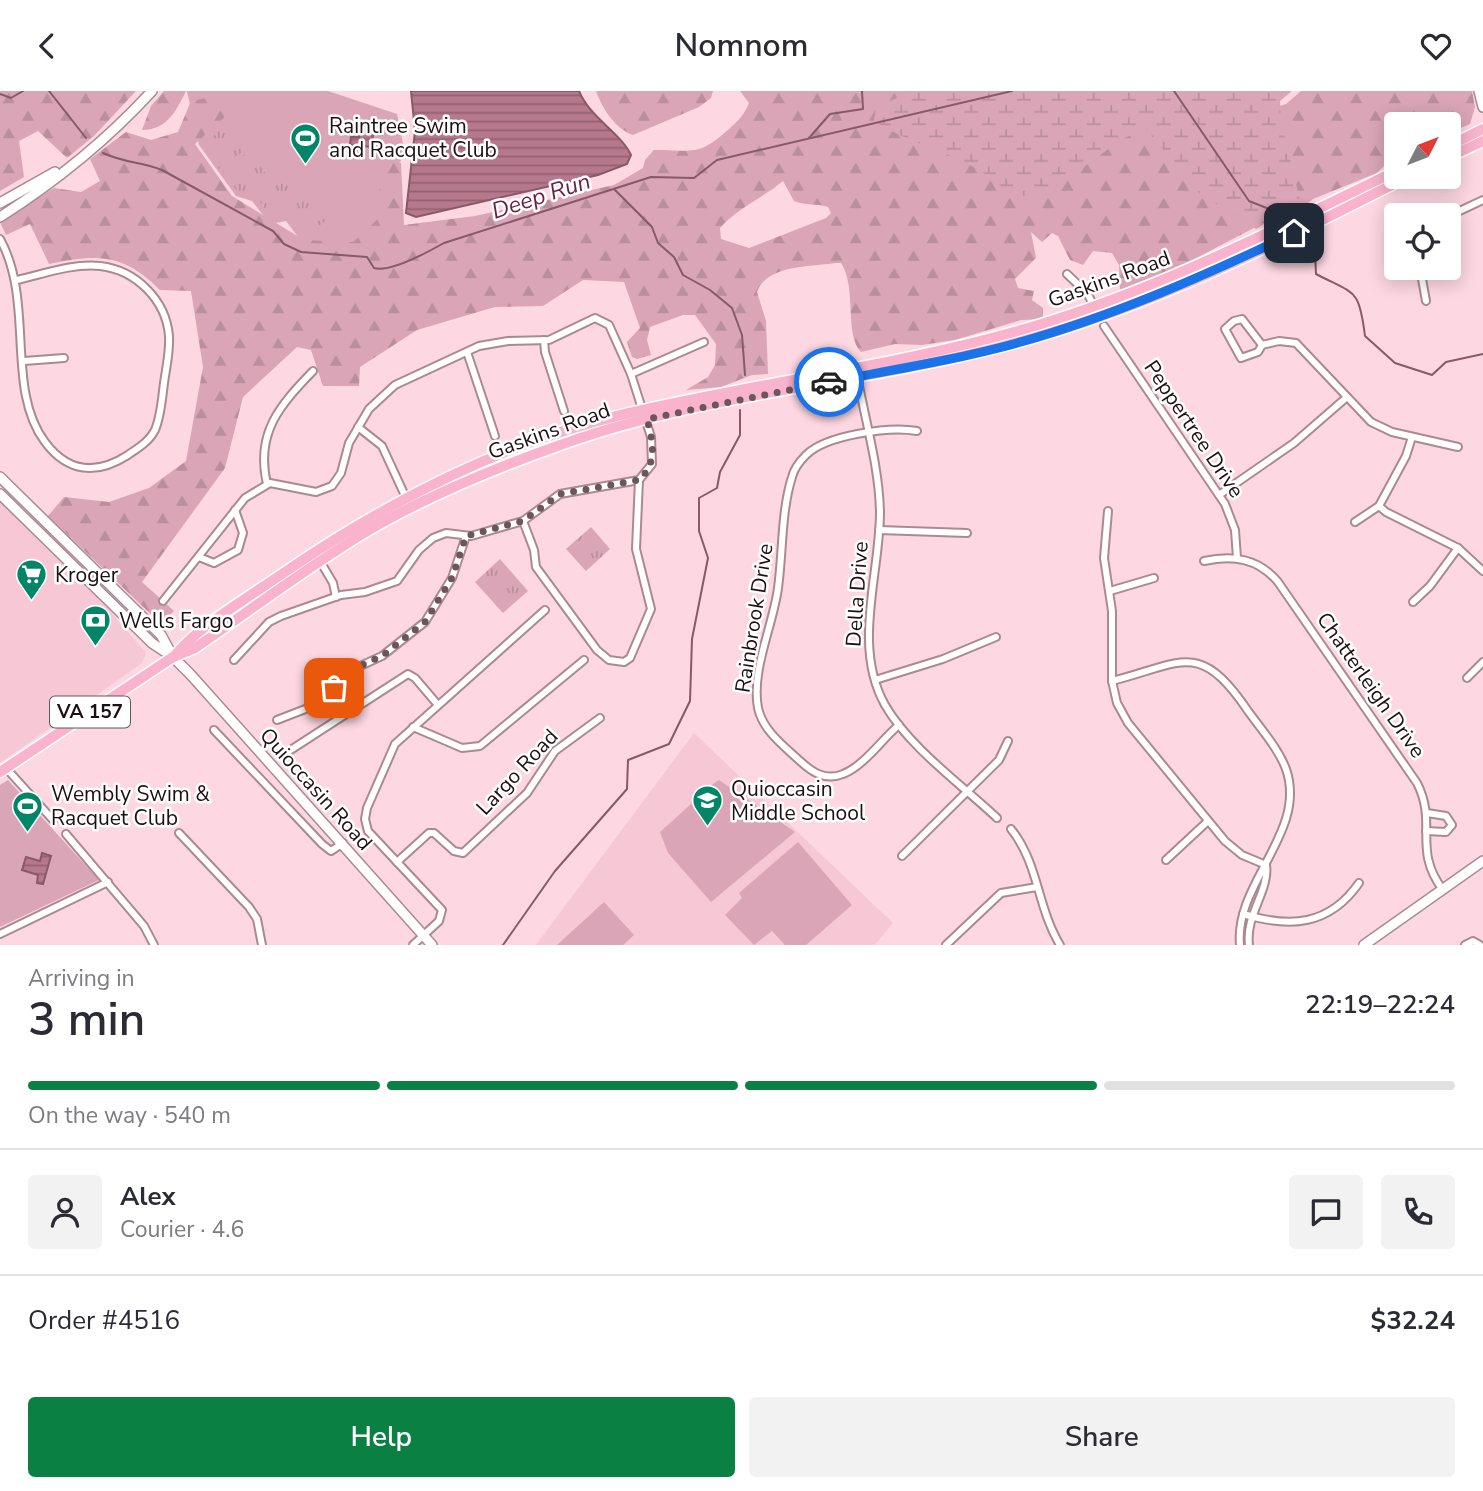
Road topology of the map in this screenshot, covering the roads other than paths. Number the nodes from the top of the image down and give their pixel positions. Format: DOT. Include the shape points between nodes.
graph roads {
  1 [pos="152,91"];
  2 [pos="1479,91"];
  3 [pos="1483,107"];
  4 [pos="1483,129"];
  5 [pos="1461,140"];
  6 [pos="1483,141"];
  7 [pos="1461,151"];
  8 [pos="69,165"];
  9 [pos="1384,177"];
  10 [pos="1384,188"];
  11 [pos="1483,200"];
  12 [pos="0,203"];
  13 [pos="1461,210"];
  14 [pos="0,216"];
  15 [pos="0,239"];
  16 [pos="1067,274"];
  17 [pos="17,280"];
  18 [pos="1422,280"];
  19 [pos="1426,302"];
  20 [pos="1099,316"];
  21 [pos="544,341"];
  22 [pos="704,342"];
  23 [pos="1262,345"];
  24 [pos="467,352"];
  25 [pos="64,358"];
  26 [pos="24,361"];
  27 [pos="313,371"];
  28 [pos="856,372"];
  29 [pos="631,374"];
  30 [pos="1347,397"];
  31 [pos="564,411"];
  32 [pos="646,414"];
  33 [pos="358,428"];
  34 [pos="917,431"];
  35 [pos="868,434"];
  36 [pos="495,436"];
  37 [pos="1412,437"];
  38 [pos="1458,447"];
  39 [pos="0,477"];
  40 [pos="639,480"];
  41 [pos="267,484"];
  42 [pos="0,494"];
  43 [pos="1219,495"];
  44 [pos="409,503"];
  45 [pos="1379,506"];
  46 [pos="235,510"];
  47 [pos="1108,511"];
  48 [pos="523,521"];
  49 [pos="1355,522"];
  50 [pos="879,530"];
  51 [pos="967,533"];
  52 [pos="466,536"];
  53 [pos="1458,548"];
  54 [pos="200,557"];
  55 [pos="1237,558"];
  56 [pos="320,561"];
  57 [pos="1204,561"];
  58 [pos="1483,571"];
  59 [pos="1154,578"];
  60 [pos="1110,591"];
  61 [pos="337,597"];
  62 [pos="163,601"];
  63 [pos="1413,602"];
  64 [pos="545,610"];
  65 [pos="996,637"];
  66 [pos="173,657"];
  67 [pos="234,660"];
  68 [pos="584,660"];
  69 [pos="1483,662"];
  70 [pos="1467,678"];
  71 [pos="875,680"];
  72 [pos="1112,681"];
  73 [pos="438,705"];
  74 [pos="600,718"];
  75 [pos="277,720"];
  76 [pos="899,725"];
  77 [pos="413,727"];
  78 [pos="214,730"];
  79 [pos="1008,741"];
  80 [pos="289,751"];
  81 [pos="3,770"];
  82 [pos="967,790"];
  83 [pos="1427,813"];
  84 [pos="997,818"];
  85 [pos="53,820"];
  86 [pos="1208,821"];
  87 [pos="1011,829"];
  88 [pos="1426,831"];
  89 [pos="179,833"];
  90 [pos="66,834"];
  91 [pos="343,843"];
  92 [pos="902,856"];
  93 [pos="1166,860"];
  94 [pos="1483,861"];
  95 [pos="397,862"];
  96 [pos="1266,865"];
  97 [pos="108,882"];
  98 [pos="1359,883"];
  99 [pos="1037,887"];
  100 [pos="1443,890"];
  101 [pos="1247,915"];
  102 [pos="0,934"];
  103 [pos="423,935"];
  104 [pos="1477,943"];
  105 [pos="154,945"];
  106 [pos="262,945"];
  107 [pos="412,945"];
  108 [pos="432,945"];
  109 [pos="946,945"];
  110 [pos="1060,945"];
  111 [pos="1241,945"];
  112 [pos="1249,945"];
  113 [pos="1364,945"];
  114 [pos="1465,945"];
  1 -- 8 [label="main road"];
  2 -- 3 [label="main road"];
  4 -- 5 [label="main road"];
  6 -- 7 [label="main road"];
  8 -- 12 [label="main road"];
  8 -- 14 [label="main road"];
  9 -- 20 [label="main road, Gaskins Road"];
  10 -- 20 [label="main road, Gaskins Road" via="1198,279"];
  11 -- 13 [label="street"];
  15 -- 17 [label="street"];
  16 -- 20 [label="street, Peppertree Drive"];
  17 -- 26 [label="street"];
  17 -- 26 [label="street" via="100,266 124,273 145,287 163,313 169,336 154,432 143,445 105,467 85,469 65,462 43,439 31,416"];
  18 -- 19 [label="street"];
  20 -- 28 [label="main road, Gaskins Road" via="1003,347"];
  20 -- 43 [label="street, Peppertree Drive"];
  21 -- 24 [label="street" via="496,342"];
  21 -- 29 [label="street" via="595,318 609,325"];
  21 -- 31 [label="street"];
  22 -- 29 [label="street"];
  23 -- 23 [label="street" via="1242,319 1225,329 1241,358 1258,352"];
  23 -- 30 [label="street" via="1279,341 1298,345"];
  24 -- 33 [label="street" via="386,390"];
  24 -- 36 [label="street"];
  25 -- 26 [label="street"];
  27 -- 41 [label="street" via="282,404 270,426 263,464"];
  28 -- 32 [label="main road, Gaskins Road"];
  28 -- 35 [label="street, Della Drive"];
  29 -- 32 [label="street"];
  30 -- 37 [label="street" via="1378,426"];
  30 -- 43 [label="street" via="1294,443"];
  32 -- 40 [label="street" via="652,464"];
  32 -- 44 [label="main road, Gaskins Road"];
  33 -- 41 [label="street" via="348,443 341,473 328,489"];
  33 -- 44 [label="street" via="382,446"];
  34 -- 35 [label="street" via="900,428"];
  35 -- 50 [label="street, Della Drive" via="878,489"];
  35 -- 76 [label="street, Rainbrook Drive" via="823,443 806,455 794,472 757,699 769,731 808,768 824,776 853,769"];
  37 -- 38 [label="street"];
  37 -- 45 [label="street"];
  39 -- 66 [label="main road, Quioccasin Road" via="161,635"];
  40 -- 48 [label="street" via="560,494"];
  40 -- 48 [label="street" via="636,548 651,609 630,658 624,662 610,660 597,650 539,572"];
  41 -- 46 [label="street"];
  42 -- 66 [label="main road, Quioccasin Road" via="152,643"];
  43 -- 55 [label="street, Peppertree Drive" via="1233,522"];
  44 -- 56 [label="main road, Gaskins Road"];
  44 -- 66 [label="main road, Gaskins Road" via="294,566 184,644"];
  45 -- 49 [label="street"];
  45 -- 53 [label="street"];
  46 -- 54 [label="street"];
  46 -- 54 [label="street" via="243,533 237,550 214,563"];
  47 -- 60 [label="street" via="1104,558"];
  48 -- 52 [label="street"];
  50 -- 51 [label="street"];
  50 -- 71 [label="street, Della Drive" via="869,639"];
  52 -- 61 [label="street" via="446,533 433,538 397,581"];
  52 -- 75 [label="street" via="452,578 425,622 382,656 356,668 308,708"];
  53 -- 58 [label="street"];
  53 -- 63 [label="street"];
  54 -- 62 [label="street"];
  55 -- 57 [label="street"];
  55 -- 83 [label="street, Chatterleigh Drive" via="1261,566 1279,582 1417,783"];
  56 -- 61 [label="street"];
  56 -- 66 [label="main road, Gaskins Road" via="195,648"];
  59 -- 60 [label="street"];
  60 -- 72 [label="street"];
  61 -- 67 [label="street" via="270,622"];
  64 -- 73 [label="street"];
  65 -- 71 [label="street"];
  66 -- 81 [label="main road, Gaskins Road / VA 157"];
  66 -- 91 [label="main road, Quioccasin Road"];
  68 -- 77 [label="street" via="480,746 462,748"];
  69 -- 70 [label="street"];
  71 -- 76 [label="street, Della Drive"];
  72 -- 86 [label="street" via="1128,723"];
  72 -- 96 [label="street" via="1186,661 1213,669 1229,683 1280,757 1289,780 1287,811"];
  73 -- 77 [label="street"];
  73 -- 80 [label="street" via="408,674"];
  74 -- 95 [label="street, Largo Road" via="555,751 527,793 463,853 454,852 438,835 429,833"];
  76 -- 82 [label="street, Della Drive"];
  77 -- 95 [label="street" via="393,747 365,818 368,831"];
  78 -- 91 [label="street" via="322,844 331,851"];
  79 -- 82 [label="street" via="1003,755"];
  81 -- 85 [label="street"];
  82 -- 84 [label="street, Della Drive"];
  82 -- 92 [label="street"];
  83 -- 88 [label="street, Chatterleigh Drive"];
  83 -- 88 [label="street" via="1448,817 1452,825 1446,832"];
  86 -- 93 [label="street"];
  86 -- 96 [label="street" via="1233,849"];
  87 -- 99 [label="street" via="1031,859"];
  88 -- 100 [label="street, Chatterleigh Drive" via="1427,862"];
  89 -- 106 [label="street" via="249,907 257,919"];
  90 -- 97 [label="street"];
  91 -- 103 [label="main road, Quioccasin Road"];
  94 -- 100 [label="main road"];
  95 -- 103 [label="street" via="442,910 442,918"];
  96 -- 101 [label="street" via="1266,877"];
  97 -- 102 [label="street"];
  97 -- 105 [label="street" via="145,926"];
  98 -- 101 [label="street" via="1340,904 1304,922 1279,923"];
  99 -- 109 [label="street" via="1001,893"];
  99 -- 110 [label="street"];
  100 -- 113 [label="main road"];
  101 -- 111 [label="street"];
  101 -- 112 [label="street"];
  103 -- 107 [label="street"];
  103 -- 108 [label="main road, Quioccasin Road"];
  104 -- 114 [label="street"];
}
